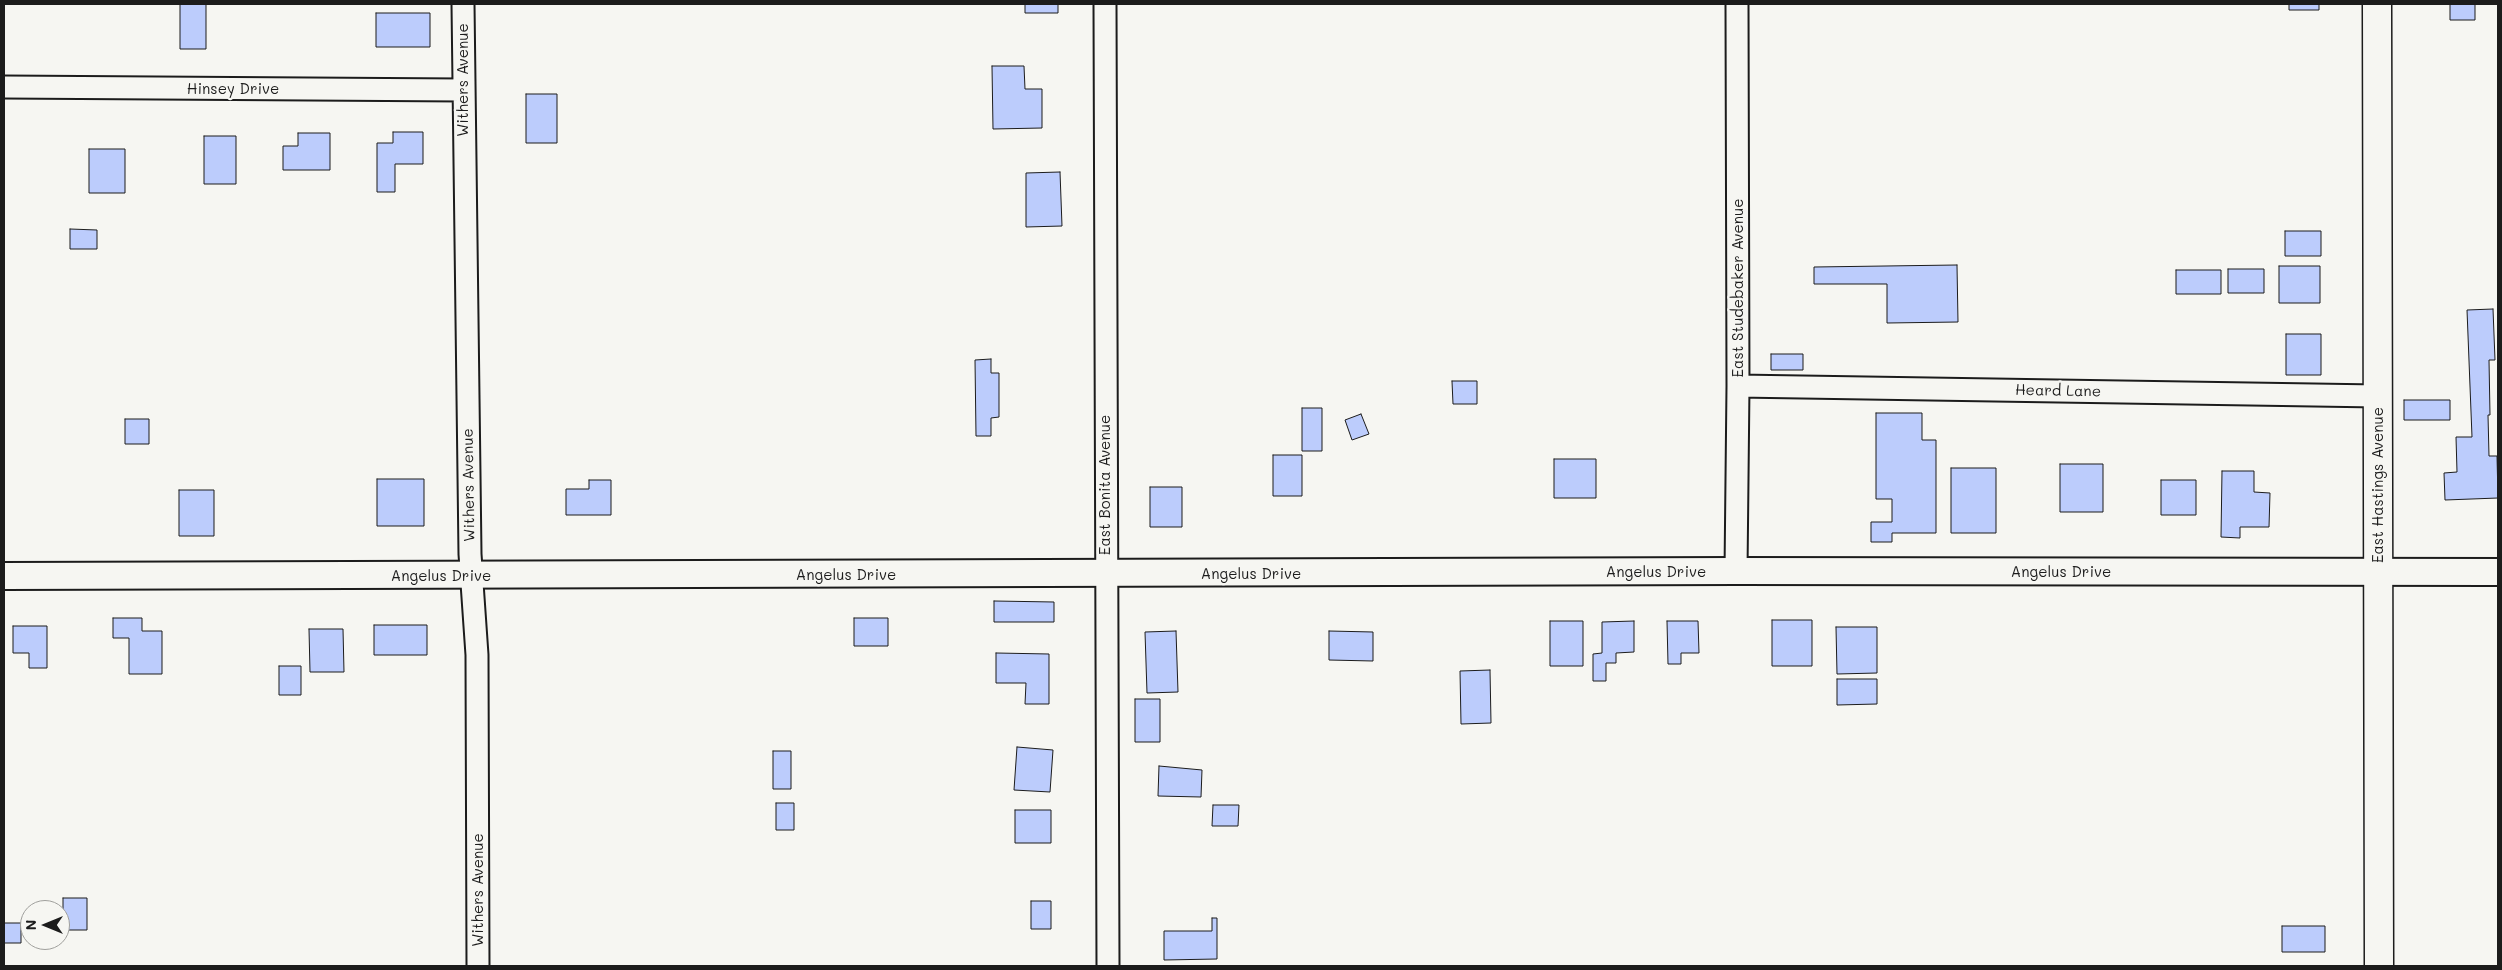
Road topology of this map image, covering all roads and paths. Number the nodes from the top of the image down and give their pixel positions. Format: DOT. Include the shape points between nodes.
graph roads {
  1 [pos="463,4"];
  2 [pos="1106,4"];
  3 [pos="1737,4"];
  4 [pos="2377,4"];
  5 [pos="4,87"];
  6 [pos="462,90"];
  7 [pos="1738,386"];
  8 [pos="2378,396"];
  9 [pos="1736,572"];
  10 [pos="2498,572"];
  11 [pos="2379,573"];
  12 [pos="1105,575"];
  13 [pos="4,576"];
  14 [pos="472,576"];
  15 [pos="478,966"];
  16 [pos="1108,966"];
  17 [pos="2379,966"];
  1 -- 6 [label="street, Withers Avenue"];
  2 -- 12 [label="street, East Bonita Avenue"];
  3 -- 7 [label="street, East Studebaker Avenue"];
  4 -- 8 [label="main road, East Hastings Avenue"];
  5 -- 6 [label="street, Hinsey Drive"];
  6 -- 14 [label="street, Withers Avenue"];
  7 -- 8 [label="street, Heard Lane"];
  7 -- 9 [label="street, East Studebaker Avenue"];
  8 -- 11 [label="main road, East Hastings Avenue"];
  9 -- 11 [label="street, Angelus Drive"];
  9 -- 12 [label="street, Angelus Drive"];
  10 -- 11 [label="street, Angelus Drive"];
  11 -- 17 [label="main road, East Hastings Avenue"];
  12 -- 14 [label="street, Angelus Drive"];
  12 -- 16 [label="street, East Bonita Avenue"];
  13 -- 14 [label="street, Angelus Drive"];
  14 -- 15 [label="street, Withers Avenue" via="478,654"];
}
